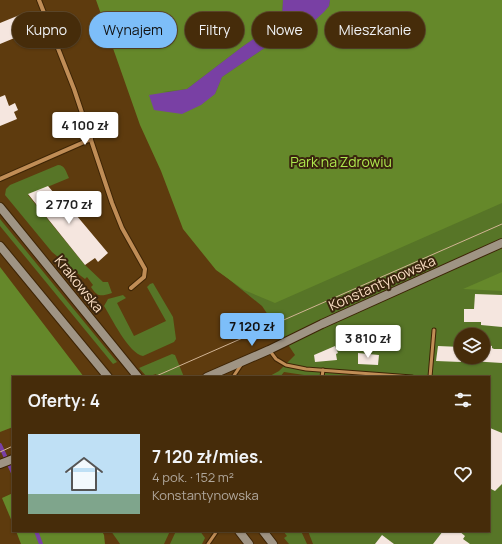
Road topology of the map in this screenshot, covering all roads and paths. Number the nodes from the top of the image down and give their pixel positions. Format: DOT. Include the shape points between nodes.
graph roads {
  1 [pos="39,0"];
  2 [pos="91,139"];
  3 [pos="0,179"];
  4 [pos="0,207"];
  5 [pos="502,243"];
  6 [pos="0,246"];
  7 [pos="131,288"];
  8 [pos="434,330"];
  9 [pos="269,350"];
  10 [pos="242,362"];
  11 [pos="323,370"];
  12 [pos="107,376"];
  13 [pos="137,376"];
  14 [pos="209,376"];
  15 [pos="234,376"];
  16 [pos="322,376"];
  17 [pos="399,376"];
  18 [pos="430,376"];
  19 [pos="12,459"];
  20 [pos="0,464"];
  21 [pos="216,532"];
  22 [pos="240,532"];
  23 [pos="264,532"];
  24 [pos="208,544"];
  25 [pos="249,544"];
  26 [pos="273,544"];
  1 -- 2 [label="street"];
  2 -- 3 [label="street"];
  2 -- 7 [label="street" via="122,228 145,269 144,277"];
  4 -- 13 [label="main road, Krakowska"];
  5 -- 9 [label="main road, Konstantynowska"];
  6 -- 12 [label="main road"];
  8 -- 18 [label="lane"];
  9 -- 10 [label="main road, Konstantynowska"];
  9 -- 11 [label="lane" via="276,359 286,365"];
  10 -- 14 [label="main road, Konstantynowska"];
  10 -- 15 [label="lane"];
  11 -- 16 [label="lane"];
  11 -- 17 [label="lane"];
  19 -- 20 [label="main road"];
  21 -- 24 [label="lane"];
  22 -- 25 [label="main road"];
  23 -- 26 [label="main road"];
}
